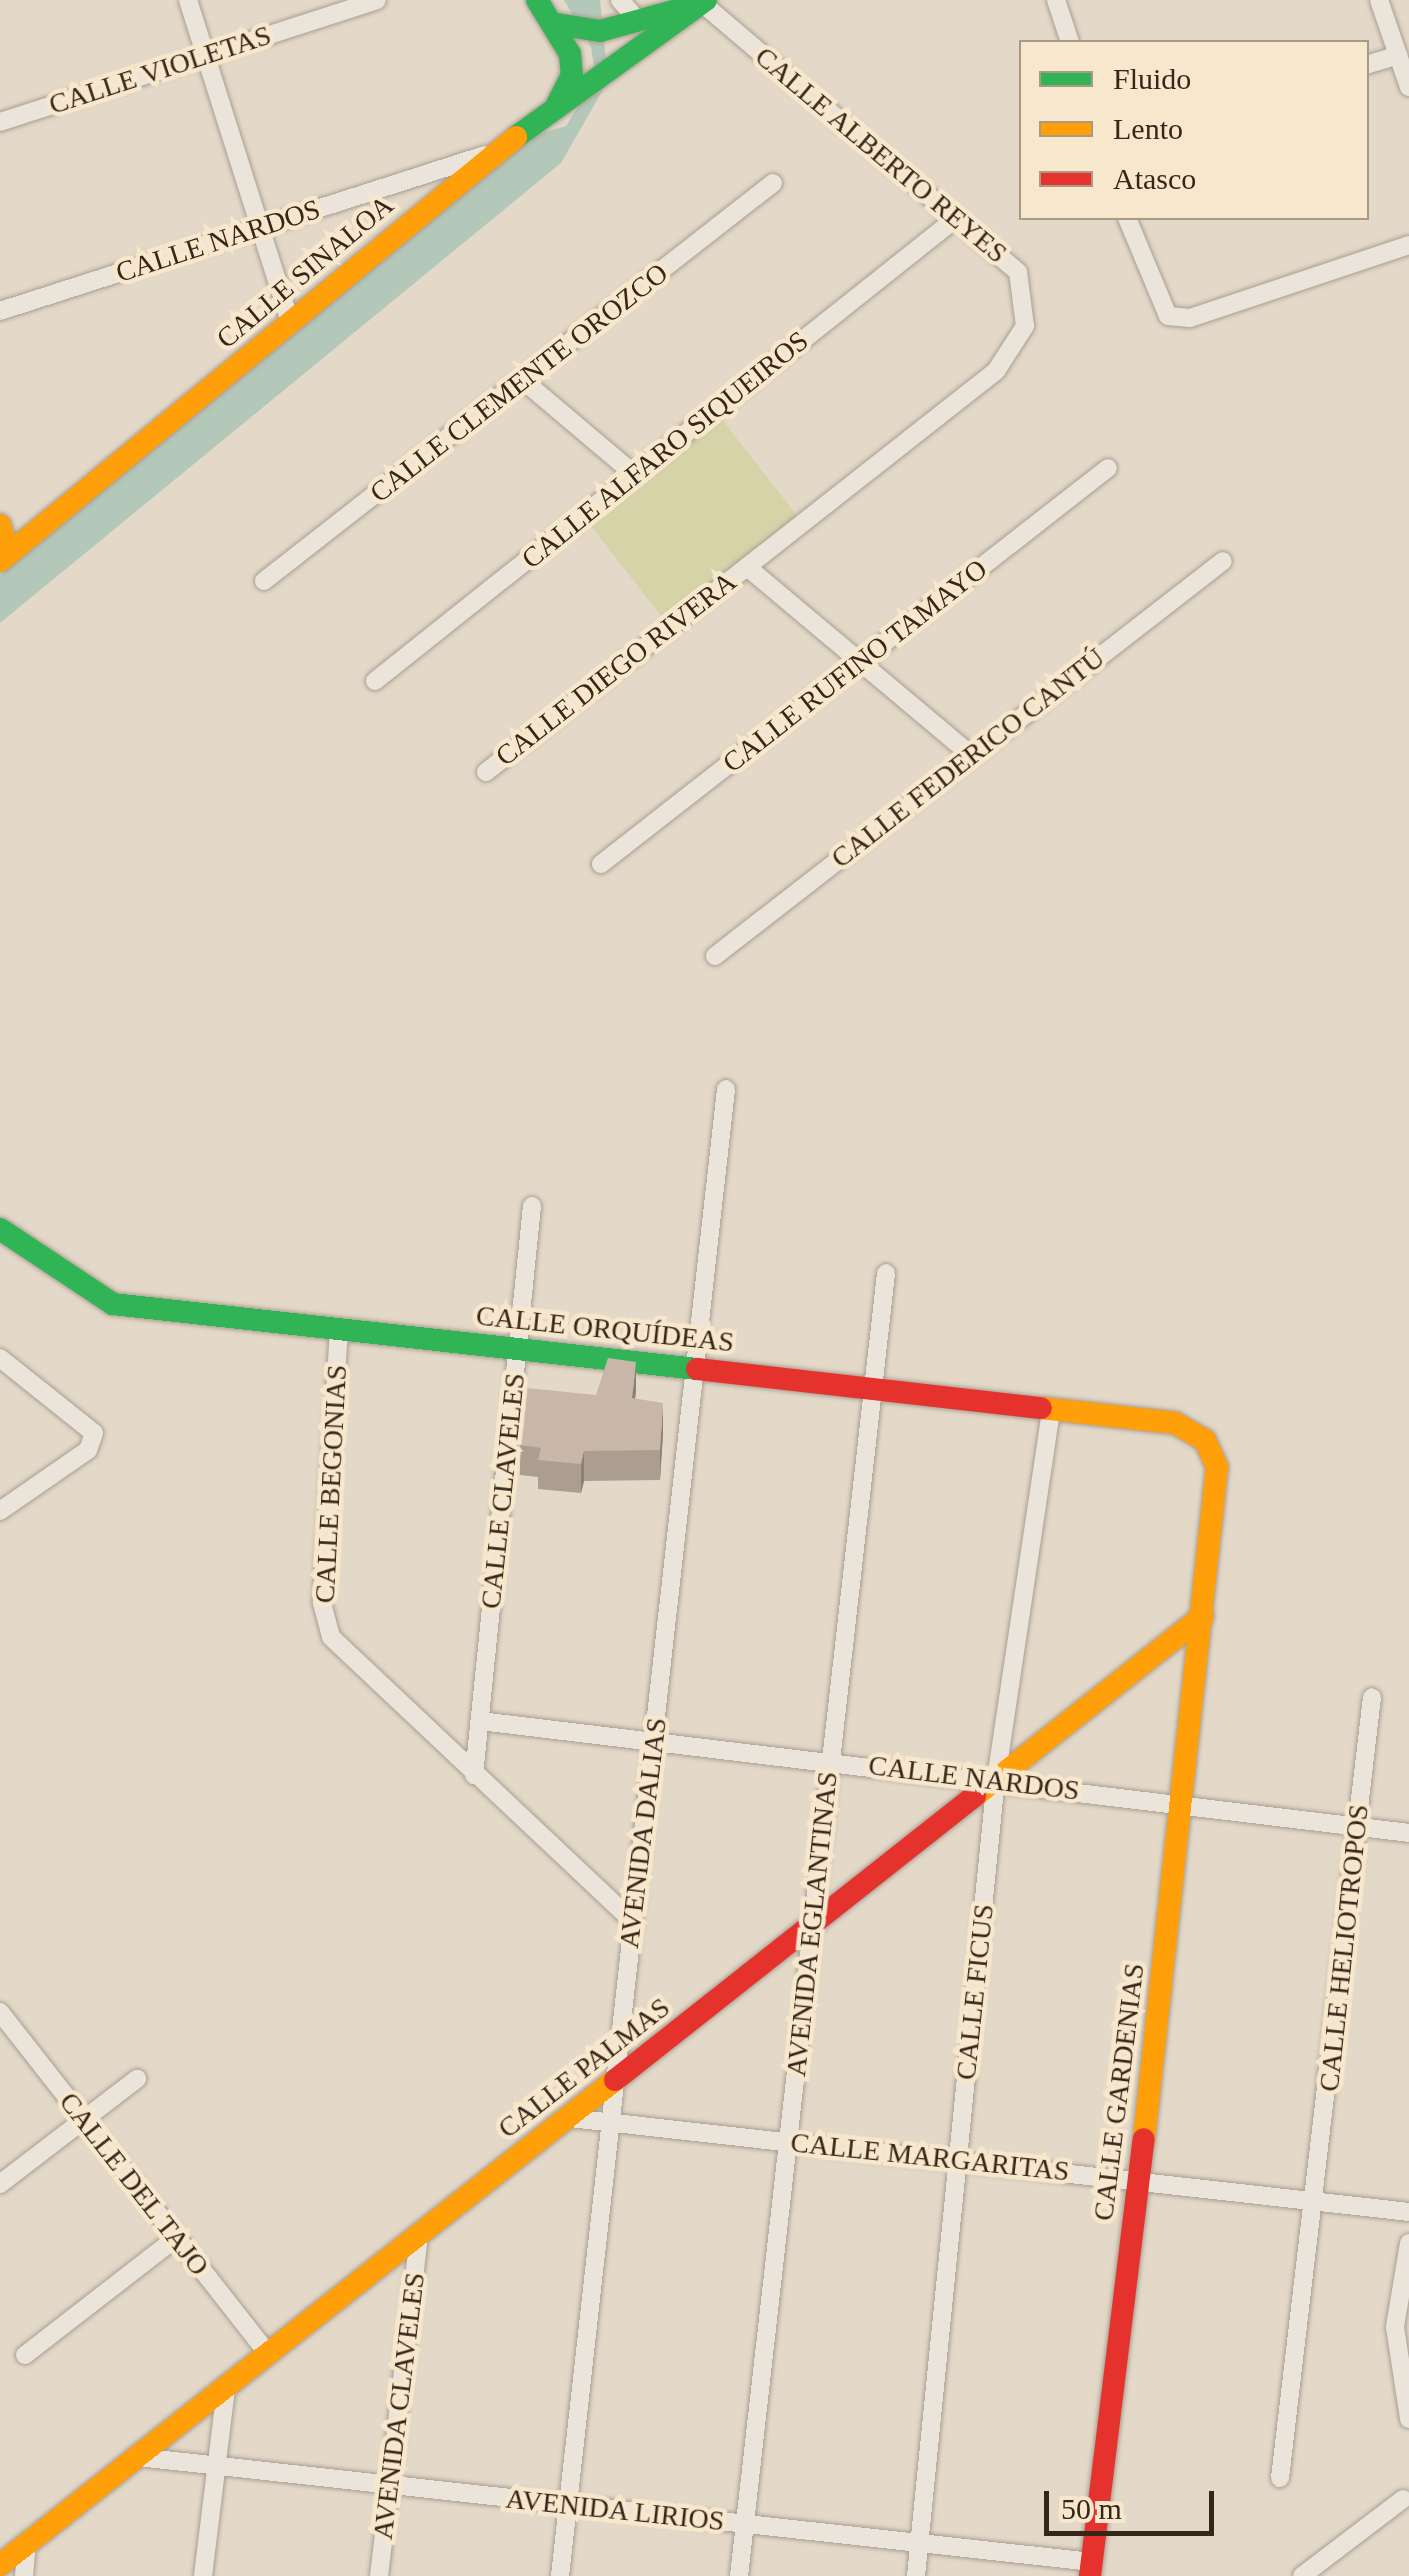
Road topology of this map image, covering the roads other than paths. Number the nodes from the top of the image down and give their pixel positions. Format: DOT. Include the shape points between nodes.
graph roads {
  1 [pos="188,0"];
  2 [pos="377,0"];
  3 [pos="536,0"];
  4 [pos="620,0"];
  5 [pos="1056,0"];
  6 [pos="1379,0"];
  7 [pos="704,2"];
  8 [pos="627,24"];
  9 [pos="568,26"];
  10 [pos="1069,40"];
  11 [pos="206,55"];
  12 [pos="1398,56"];
  13 [pos="1369,65"];
  14 [pos="1409,87"];
  15 [pos="555,110"];
  16 [pos="0,122"];
  17 [pos="494,152"];
  18 [pos="773,184"];
  19 [pos="955,219"];
  20 [pos="1129,220"];
  21 [pos="261,227"];
  22 [pos="1409,246"];
  23 [pos="0,310"];
  24 [pos="291,324"];
  25 [pos="1024,326"];
  26 [pos="525,382"];
  27 [pos="1108,468"];
  28 [pos="634,474"];
  29 [pos="0,525"];
  30 [pos="4,557"];
  31 [pos="1224,560"];
  32 [pos="746,567"];
  33 [pos="264,581"];
  34 [pos="862,662"];
  35 [pos="374,681"];
  36 [pos="970,754"];
  37 [pos="486,772"];
  38 [pos="601,864"];
  39 [pos="715,956"];
  40 [pos="726,1089"];
  41 [pos="532,1206"];
  42 [pos="0,1229"];
  43 [pos="886,1273"];
  44 [pos="339,1330"];
  45 [pos="517,1349"];
  46 [pos="0,1358"];
  47 [pos="695,1369"];
  48 [pos="872,1389"];
  49 [pos="1051,1409"];
  50 [pos="1215,1454"];
  51 [pos="0,1511"];
  52 [pos="1203,1616"];
  53 [pos="1372,1697"];
  54 [pos="480,1721"];
  55 [pos="654,1741"];
  56 [pos="831,1761"];
  57 [pos="474,1775"];
  58 [pos="996,1780"];
  59 [pos="1185,1804"];
  60 [pos="1358,1827"];
  61 [pos="1409,1833"];
  62 [pos="633,1922"];
  63 [pos="812,1928"];
  64 [pos="0,2012"];
  65 [pos="137,2079"];
  66 [pos="614,2082"];
  67 [pos="570,2118"];
  68 [pos="84,2120"];
  69 [pos="611,2122"];
  70 [pos="788,2142"];
  71 [pos="958,2160"];
  72 [pos="1138,2180"];
  73 [pos="0,2184"];
  74 [pos="1316,2199"];
  75 [pos="1409,2212"];
  76 [pos="420,2236"];
  77 [pos="176,2237"];
  78 [pos="1409,2243"];
  79 [pos="25,2354"];
  80 [pos="269,2355"];
  81 [pos="226,2388"];
  82 [pos="1409,2419"];
  83 [pos="138,2457"];
  84 [pos="216,2466"];
  85 [pos="1280,2478"];
  86 [pos="390,2485"];
  87 [pos="1403,2500"];
  88 [pos="567,2504"];
  89 [pos="745,2524"];
  90 [pos="919,2543"];
  91 [pos="27,2544"];
  92 [pos="0,2566"];
  93 [pos="1091,2569"];
  94 [pos="24,2576"];
  95 [pos="203,2576"];
  96 [pos="379,2576"];
  97 [pos="560,2576"];
  98 [pos="739,2576"];
  99 [pos="916,2576"];
  100 [pos="1302,2576"];
  1 -- 11 [label="street"];
  2 -- 11 [label="street, CALLE VIOLETAS"];
  3 -- 9 [label="street"];
  4 -- 8 [label="street"];
  5 -- 10 [label="street"];
  6 -- 12 [label="street"];
  7 -- 8 [label="street"];
  7 -- 15 [label="street, CALLE SINALOA"];
  7 -- 19 [label="street, CALLE ALBERTO REYES"];
  8 -- 9 [label="street"];
  9 -- 15 [label="street" via="572,75"];
  11 -- 16 [label="street, CALLE VIOLETAS"];
  11 -- 21 [label="street"];
  12 -- 13 [label="street"];
  12 -- 14 [label="street"];
  15 -- 17 [label="street, CALLE SINALOA"];
  17 -- 21 [label="street, CALLE NARDOS"];
  17 -- 24 [label="street, CALLE SINALOA"];
  18 -- 26 [label="street, CALLE CLEMENTE OROZCO"];
  19 -- 25 [label="street, CALLE ALBERTO REYES" via="1018,272"];
  19 -- 28 [label="street, CALLE ALFARO SIQUEIROS"];
  20 -- 22 [label="street" via="1168,316 1190,318"];
  21 -- 23 [label="street, CALLE NARDOS"];
  21 -- 24 [label="street"];
  24 -- 30 [label="street, CALLE SINALOA"];
  25 -- 32 [label="street, CALLE DIEGO RIVERA" via="996,371"];
  26 -- 28 [label="street"];
  26 -- 33 [label="street, CALLE CLEMENTE OROZCO"];
  27 -- 34 [label="street, CALLE RUFINO TAMAYO"];
  28 -- 35 [label="street, CALLE ALFARO SIQUEIROS"];
  29 -- 30 [label="street"];
  31 -- 36 [label="street, CALLE FEDERICO CANTÚ"];
  32 -- 34 [label="street, CALLE DIEGO RIVERA"];
  32 -- 37 [label="street, CALLE DIEGO RIVERA"];
  34 -- 36 [label="street, CALLE DIEGO RIVERA"];
  34 -- 38 [label="street, CALLE RUFINO TAMAYO"];
  36 -- 39 [label="street, CALLE FEDERICO CANTÚ"];
  40 -- 47 [label="street, AVENIDA DALIAS"];
  41 -- 45 [label="street, CALLE CLAVELES"];
  42 -- 44 [label="street, CALLE ORQUÍDEAS" via="113,1304"];
  43 -- 48 [label="street, AVENIDA EGLANTINAS"];
  44 -- 45 [label="street, CALLE ORQUÍDEAS"];
  44 -- 57 [label="street, CALLE BEGONIAS" via="322,1603 331,1637"];
  45 -- 47 [label="street, CALLE ORQUÍDEAS"];
  45 -- 54 [label="street, CALLE CLAVELES"];
  46 -- 51 [label="street" via="94,1432 88,1450"];
  47 -- 48 [label="street, CALLE ORQUÍDEAS"];
  47 -- 55 [label="street, AVENIDA DALIAS"];
  48 -- 49 [label="street, CALLE ORQUÍDEAS"];
  48 -- 56 [label="street, AVENIDA EGLANTINAS"];
  49 -- 50 [label="street, CALLE ORQUÍDEAS" via="1175,1423"];
  49 -- 58 [label="street, CALLE FICUS"];
  50 -- 52 [label="street, CALLE GARDENIAS"];
  52 -- 58 [label="street, CALLE PALMAS"];
  52 -- 59 [label="street, CALLE GARDENIAS"];
  53 -- 60 [label="street, CALLE HELIOTROPOS"];
  54 -- 55 [label="street, CALLE NARDOS"];
  54 -- 57 [label="street, CALLE CLAVELES"];
  55 -- 56 [label="street, CALLE NARDOS"];
  55 -- 62 [label="street, AVENIDA DALIAS"];
  56 -- 58 [label="street, CALLE NARDOS"];
  56 -- 63 [label="street, AVENIDA EGLANTINAS"];
  57 -- 62 [label="street"];
  58 -- 59 [label="street, CALLE NARDOS"];
  58 -- 63 [label="street, CALLE PALMAS"];
  58 -- 71 [label="street, CALLE FICUS"];
  59 -- 60 [label="street, CALLE NARDOS"];
  59 -- 72 [label="street, CALLE GARDENIAS"];
  60 -- 61 [label="street, CALLE NARDOS"];
  60 -- 74 [label="street, CALLE HELIOTROPOS"];
  62 -- 66 [label="street, AVENIDA DALIAS"];
  63 -- 66 [label="street, CALLE PALMAS"];
  63 -- 70 [label="street, AVENIDA EGLANTINAS"];
  64 -- 68 [label="street, CALLE DEL TAJO"];
  65 -- 68 [label="street"];
  66 -- 67 [label="street, CALLE PALMAS"];
  66 -- 69 [label="street, AVENIDA DALIAS"];
  67 -- 69 [label="street, CALLE MARGARITAS"];
  67 -- 76 [label="street, CALLE PALMAS"];
  68 -- 73 [label="street"];
  68 -- 77 [label="street, CALLE DEL TAJO"];
  69 -- 70 [label="street, CALLE MARGARITAS"];
  69 -- 88 [label="street, AVENIDA DALIAS"];
  70 -- 71 [label="street, CALLE MARGARITAS"];
  70 -- 89 [label="street, AVENIDA EGLANTINAS"];
  71 -- 72 [label="street, CALLE MARGARITAS"];
  71 -- 90 [label="street, CALLE FICUS"];
  72 -- 74 [label="street, CALLE MARGARITAS"];
  72 -- 93 [label="street, CALLE GARDENIAS"];
  74 -- 75 [label="street, CALLE MARGARITAS"];
  74 -- 85 [label="street, CALLE HELIOTROPOS"];
  76 -- 80 [label="street, CALLE PALMAS"];
  76 -- 86 [label="street, AVENIDA CLAVELES"];
  77 -- 79 [label="street"];
  77 -- 80 [label="street, CALLE DEL TAJO"];
  78 -- 82 [label="street" via="1395,2327"];
  80 -- 81 [label="street, CALLE PALMAS"];
  81 -- 83 [label="street, CALLE PALMAS"];
  81 -- 84 [label="street"];
  83 -- 84 [label="street, AVENIDA LIRIOS"];
  83 -- 91 [label="street, CALLE PALMAS"];
  84 -- 86 [label="street, AVENIDA LIRIOS"];
  84 -- 95 [label="street"];
  86 -- 88 [label="street, AVENIDA LIRIOS"];
  86 -- 96 [label="street, AVENIDA CLAVELES"];
  87 -- 100 [label="street"];
  88 -- 89 [label="street, AVENIDA LIRIOS"];
  88 -- 97 [label="street, AVENIDA DALIAS"];
  89 -- 90 [label="street, AVENIDA LIRIOS"];
  89 -- 98 [label="street, AVENIDA EGLANTINAS"];
  90 -- 93 [label="street, AVENIDA LIRIOS"];
  90 -- 99 [label="street, CALLE FICUS"];
  91 -- 92 [label="street, CALLE PALMAS"];
  91 -- 94 [label="street"];
}
